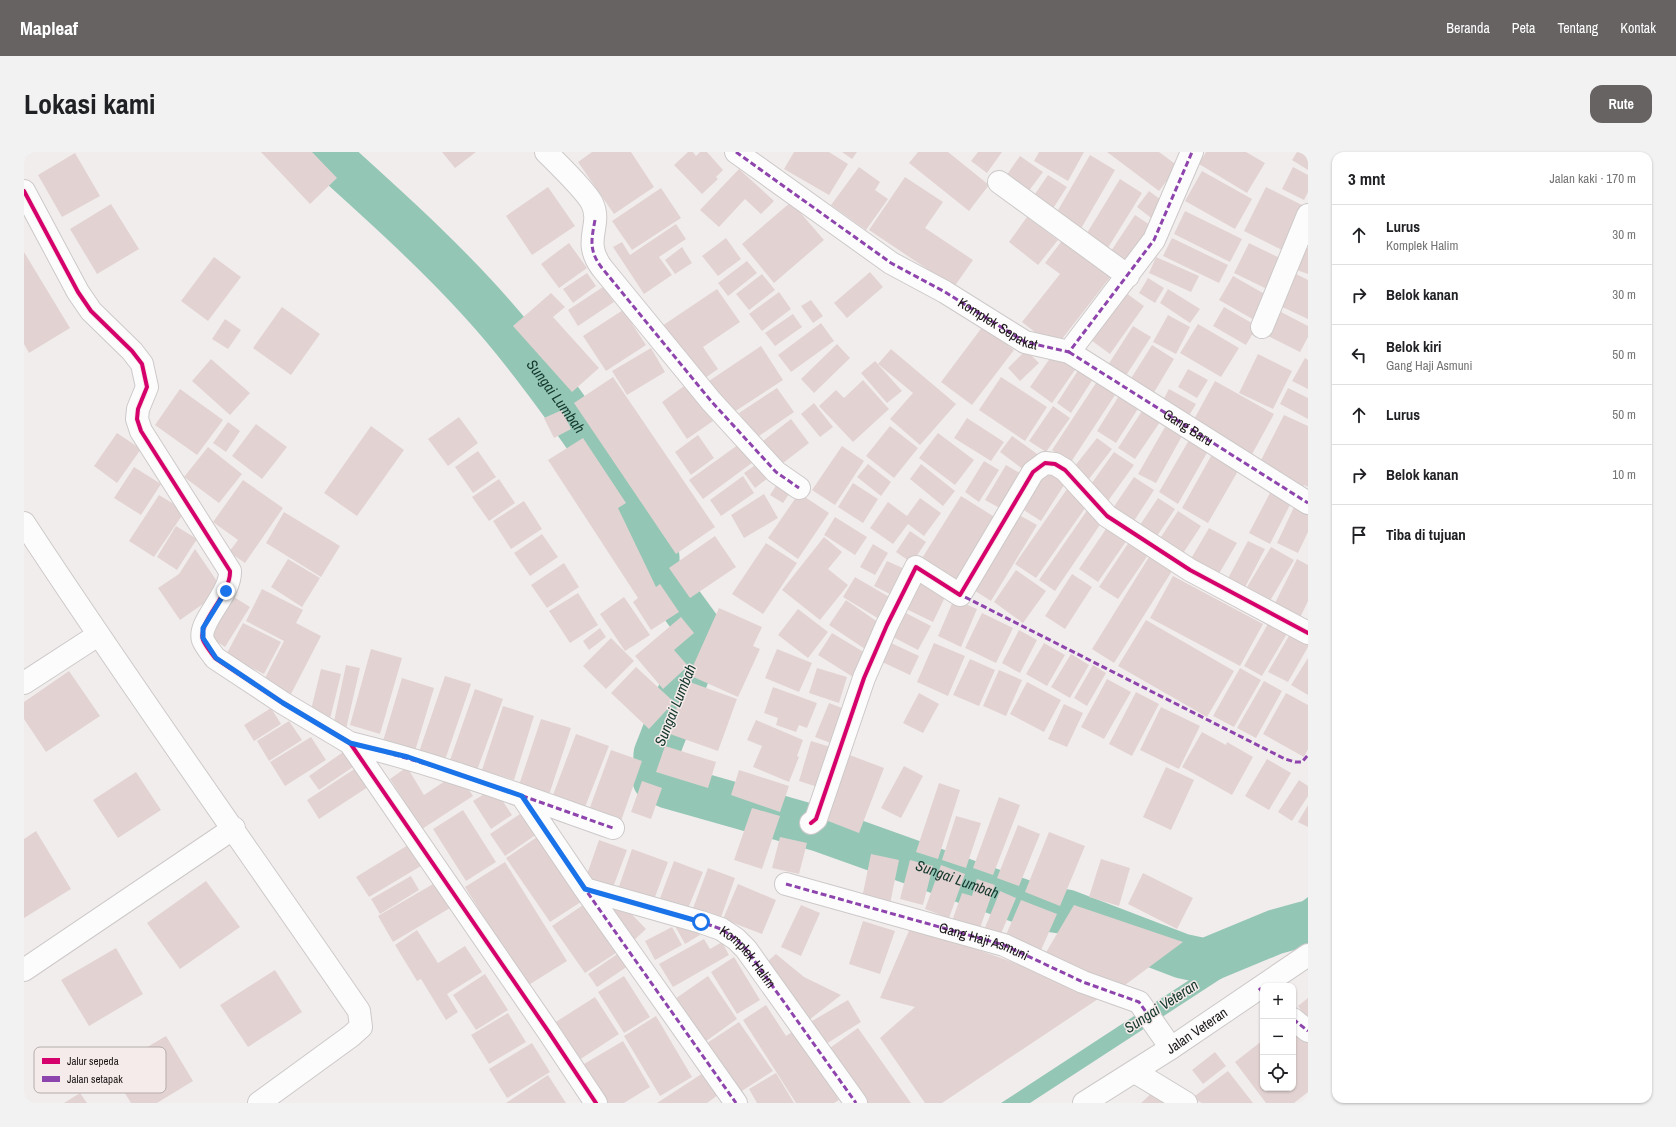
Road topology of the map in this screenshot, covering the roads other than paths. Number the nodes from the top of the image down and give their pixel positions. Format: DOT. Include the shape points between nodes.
graph roads {
  1 [pos="546,152"];
  2 [pos="736,152"];
  3 [pos="1192,152"];
  4 [pos="1000,182"];
  5 [pos="24,191"];
  6 [pos="1308,215"];
  7 [pos="1128,276"];
  8 [pos="1262,327"];
  9 [pos="1069,352"];
  10 [pos="799,488"];
  11 [pos="1308,503"];
  12 [pos="24,523"];
  13 [pos="1308,633"];
  14 [pos="98,635"];
  15 [pos="24,683"];
  16 [pos="350,743"];
  17 [pos="522,796"];
  18 [pos="811,823"];
  19 [pos="234,828"];
  20 [pos="613,828"];
  21 [pos="786,884"];
  22 [pos="585,889"];
  23 [pos="1308,955"];
  24 [pos="24,970"];
  25 [pos="1271,983"];
  26 [pos="1260,992"];
  27 [pos="1294,1019"];
  28 [pos="1308,1031"];
  29 [pos="1166,1041"];
  30 [pos="1135,1072"];
  31 [pos="259,1103"];
  32 [pos="596,1103"];
  33 [pos="736,1103"];
  34 [pos="856,1103"];
  35 [pos="1084,1103"];
  36 [pos="1186,1103"];
  1 -- 10 [label="street" via="592,203 595,220 592,248 594,258 711,401 776,472"];
  2 -- 9 [label="street, Komplek Sepakat" via="892,263 946,292 1025,342"];
  3 -- 7 [label="street" via="1154,240"];
  4 -- 7 [label="street"];
  5 -- 16 [label="street" via="78,292 91,311 142,364 147,387 138,409 137,419 141,430 230,571 231,580 226,591 203,628 207,648 216,658 283,703"];
  6 -- 8 [label="street"];
  7 -- 9 [label="street"];
  9 -- 11 [label="street, Gang Baru"];
  12 -- 14 [label="street"];
  13 -- 18 [label="street" via="1190,570 1107,516 1065,470 1056,464 1046,463 1033,472 960,595 916,567 864,678 816,818"];
  14 -- 15 [label="street"];
  14 -- 19 [label="street"];
  16 -- 17 [label="street" via="408,757"];
  16 -- 32 [label="street"];
  17 -- 20 [label="street"];
  17 -- 22 [label="street"];
  19 -- 24 [label="street"];
  19 -- 31 [label="street" via="359,1011 361,1027"];
  21 -- 29 [label="street, Gang Haji Asmuni" via="1004,945 1083,982 1139,1002"];
  22 -- 33 [label="street"];
  22 -- 34 [label="street, Komplek Halim" via="701,922 736,938"];
  23 -- 25 [label="street, Jalan Veteran"];
  26 -- 29 [label="street, Jalan Veteran"];
  27 -- 28 [label="street"];
  29 -- 30 [label="street, Jalan Veteran"];
  30 -- 35 [label="street, Jalan Veteran"];
  30 -- 36 [label="street"];
}
